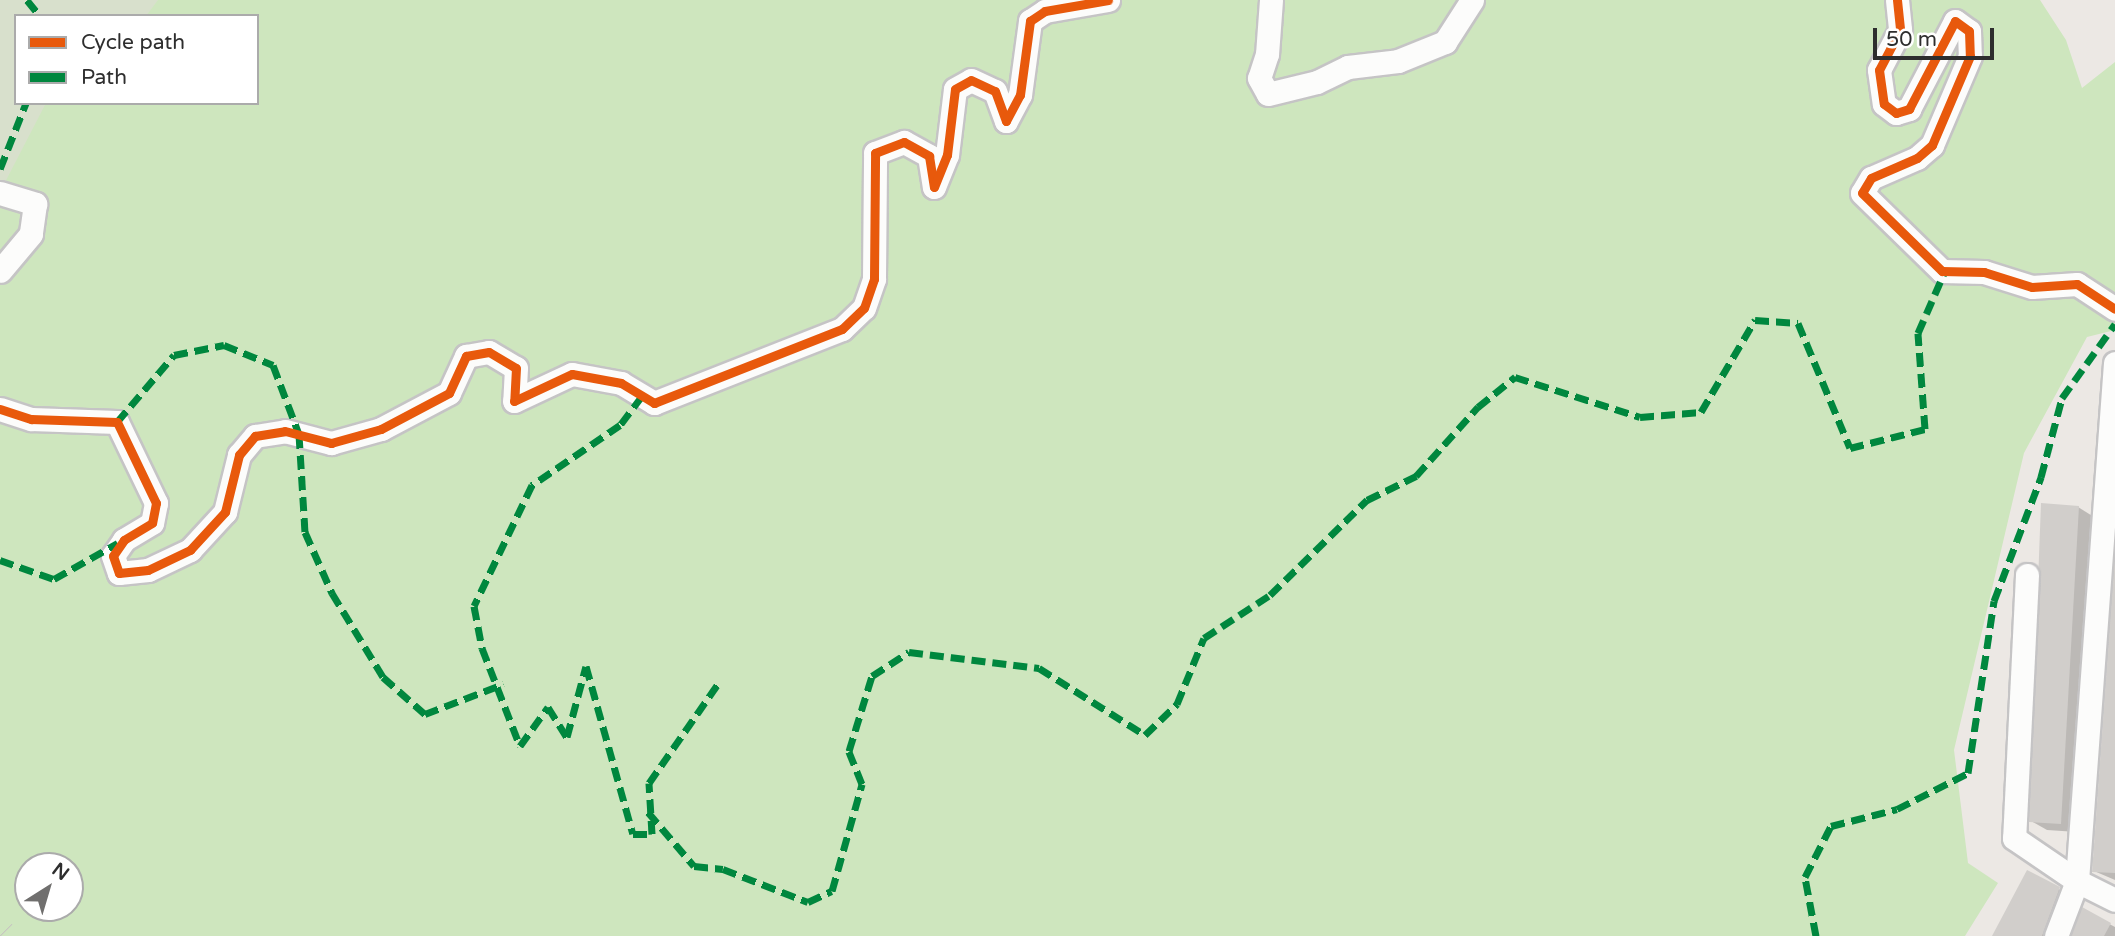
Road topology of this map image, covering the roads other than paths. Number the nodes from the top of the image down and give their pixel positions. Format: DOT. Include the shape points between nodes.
graph roads {
  1 [pos="1108,0"];
  2 [pos="1271,0"];
  3 [pos="1472,0"];
  4 [pos="1897,0"];
  5 [pos="0,193"];
  6 [pos="0,271"];
  7 [pos="2115,309"];
  8 [pos="2115,363"];
  9 [pos="0,409"];
  10 [pos="2027,575"];
  11 [pos="2077,881"];
  12 [pos="2115,900"];
  13 [pos="2056,936"];
  1 -- 9 [label="street" via="1045,12 1030,21 1020,95 1006,121 995,92 971,80 956,89 947,155 934,187 929,156 904,142 875,152 874,279 864,308 842,329 654,403 621,383 572,374 514,401 516,368 489,352 466,356 449,393 381,429 331,443 285,431 255,436 239,455 225,512 190,550 148,570 119,573 113,556 124,540 152,523 156,503 117,422 31,419"];
  2 -- 3 [label="street" via="1267,54 1259,78 1268,94 1317,82 1348,67 1398,61 1445,42"];
  4 -- 7 [label="street" via="1900,30 1880,70 1884,104 1896,113 1909,109 1922,92 1955,21 1969,31 1970,56 1932,145 1917,158 1871,178 1862,193 1942,271 1984,272 2032,286 2077,284"];
  5 -- 6 [label="street" via="35,204 31,234"];
  8 -- 11 [label="street"];
  10 -- 11 [label="street" via="2014,838"];
  11 -- 12 [label="street"];
  11 -- 13 [label="street"];
}
